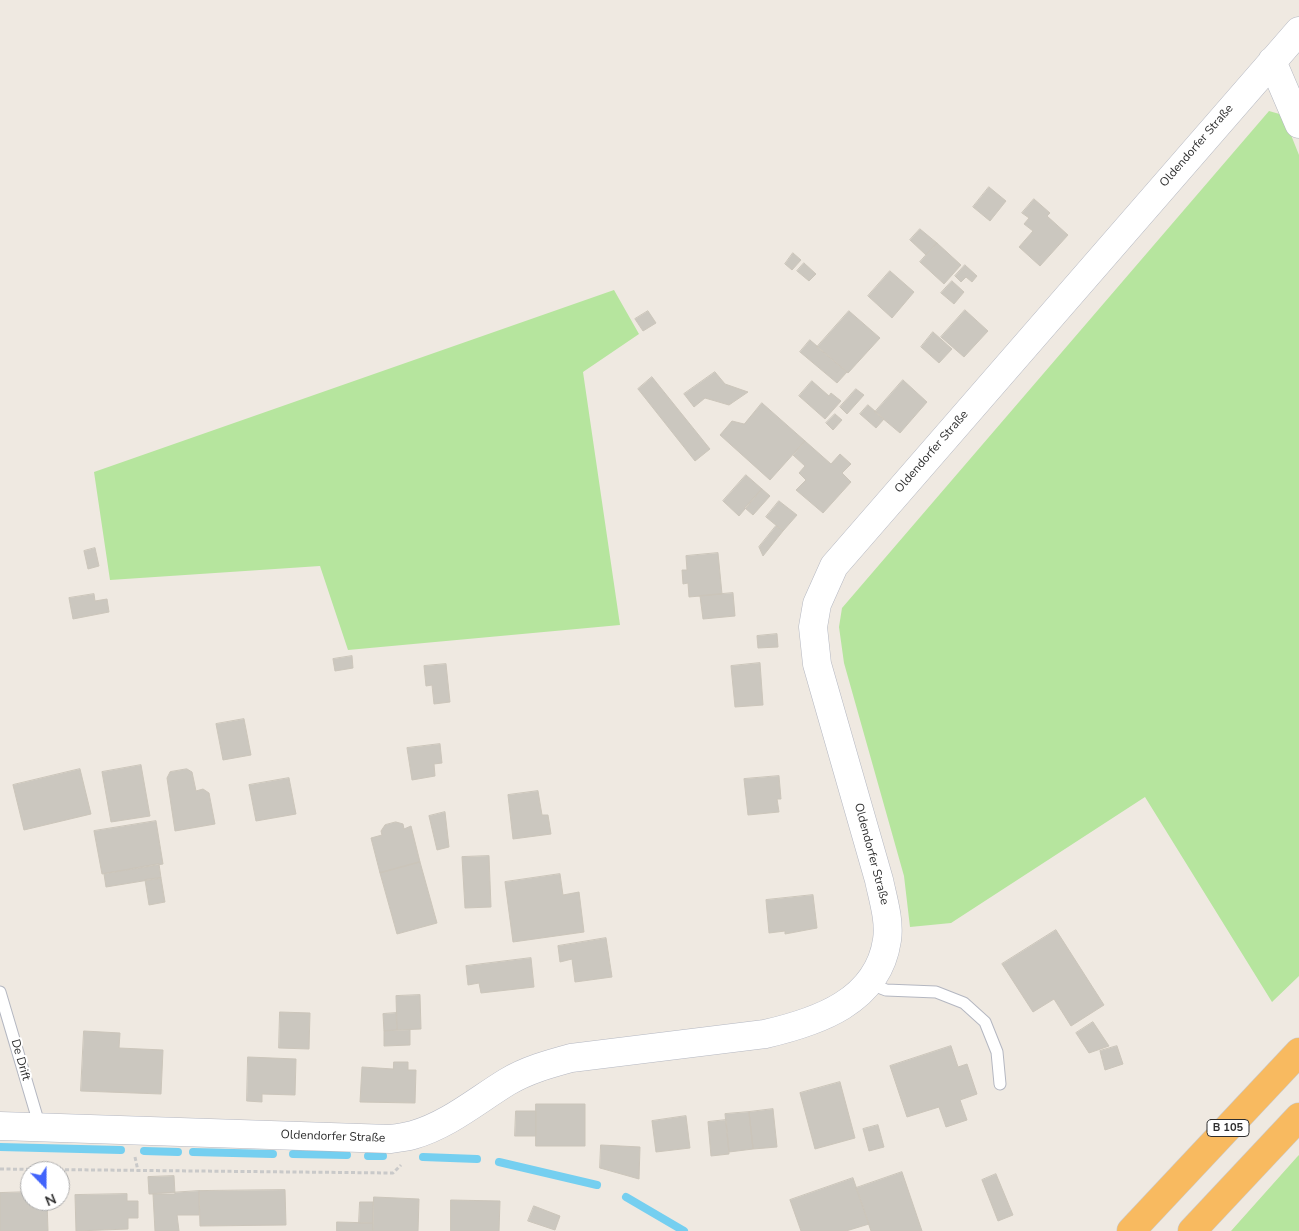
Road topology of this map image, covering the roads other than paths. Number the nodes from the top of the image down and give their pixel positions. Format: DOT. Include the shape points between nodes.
graph roads {
  1 [pos="1299,31"];
  2 [pos="1272,61"];
  3 [pos="1299,124"];
  4 [pos="868,983"];
  5 [pos="0,992"];
  6 [pos="1299,1052"];
  7 [pos="1000,1084"];
  8 [pos="1299,1117"];
  9 [pos="0,1126"];
  10 [pos="40,1128"];
  11 [pos="1131,1231"];
  12 [pos="1192,1231"];
  1 -- 2 [label="street, Oldendorfer Straße"];
  2 -- 3 [label="street"];
  2 -- 4 [label="street, Oldendorfer Straße" via="834,566 817,604 813,627 817,664 886,911 887,940"];
  4 -- 7 [label="lane" via="886,990 936,992 964,1003 985,1022 997,1052"];
  4 -- 10 [label="street, Oldendorfer Straße" via="850,1001 827,1015 794,1027 764,1034 571,1058 542,1066 507,1082 453,1118 413,1135 390,1139"];
  5 -- 10 [label="lane, De Drift"];
  6 -- 11 [label="highway, B 105"];
  8 -- 12 [label="highway"];
  9 -- 10 [label="street, Oldendorfer Straße"];
}
